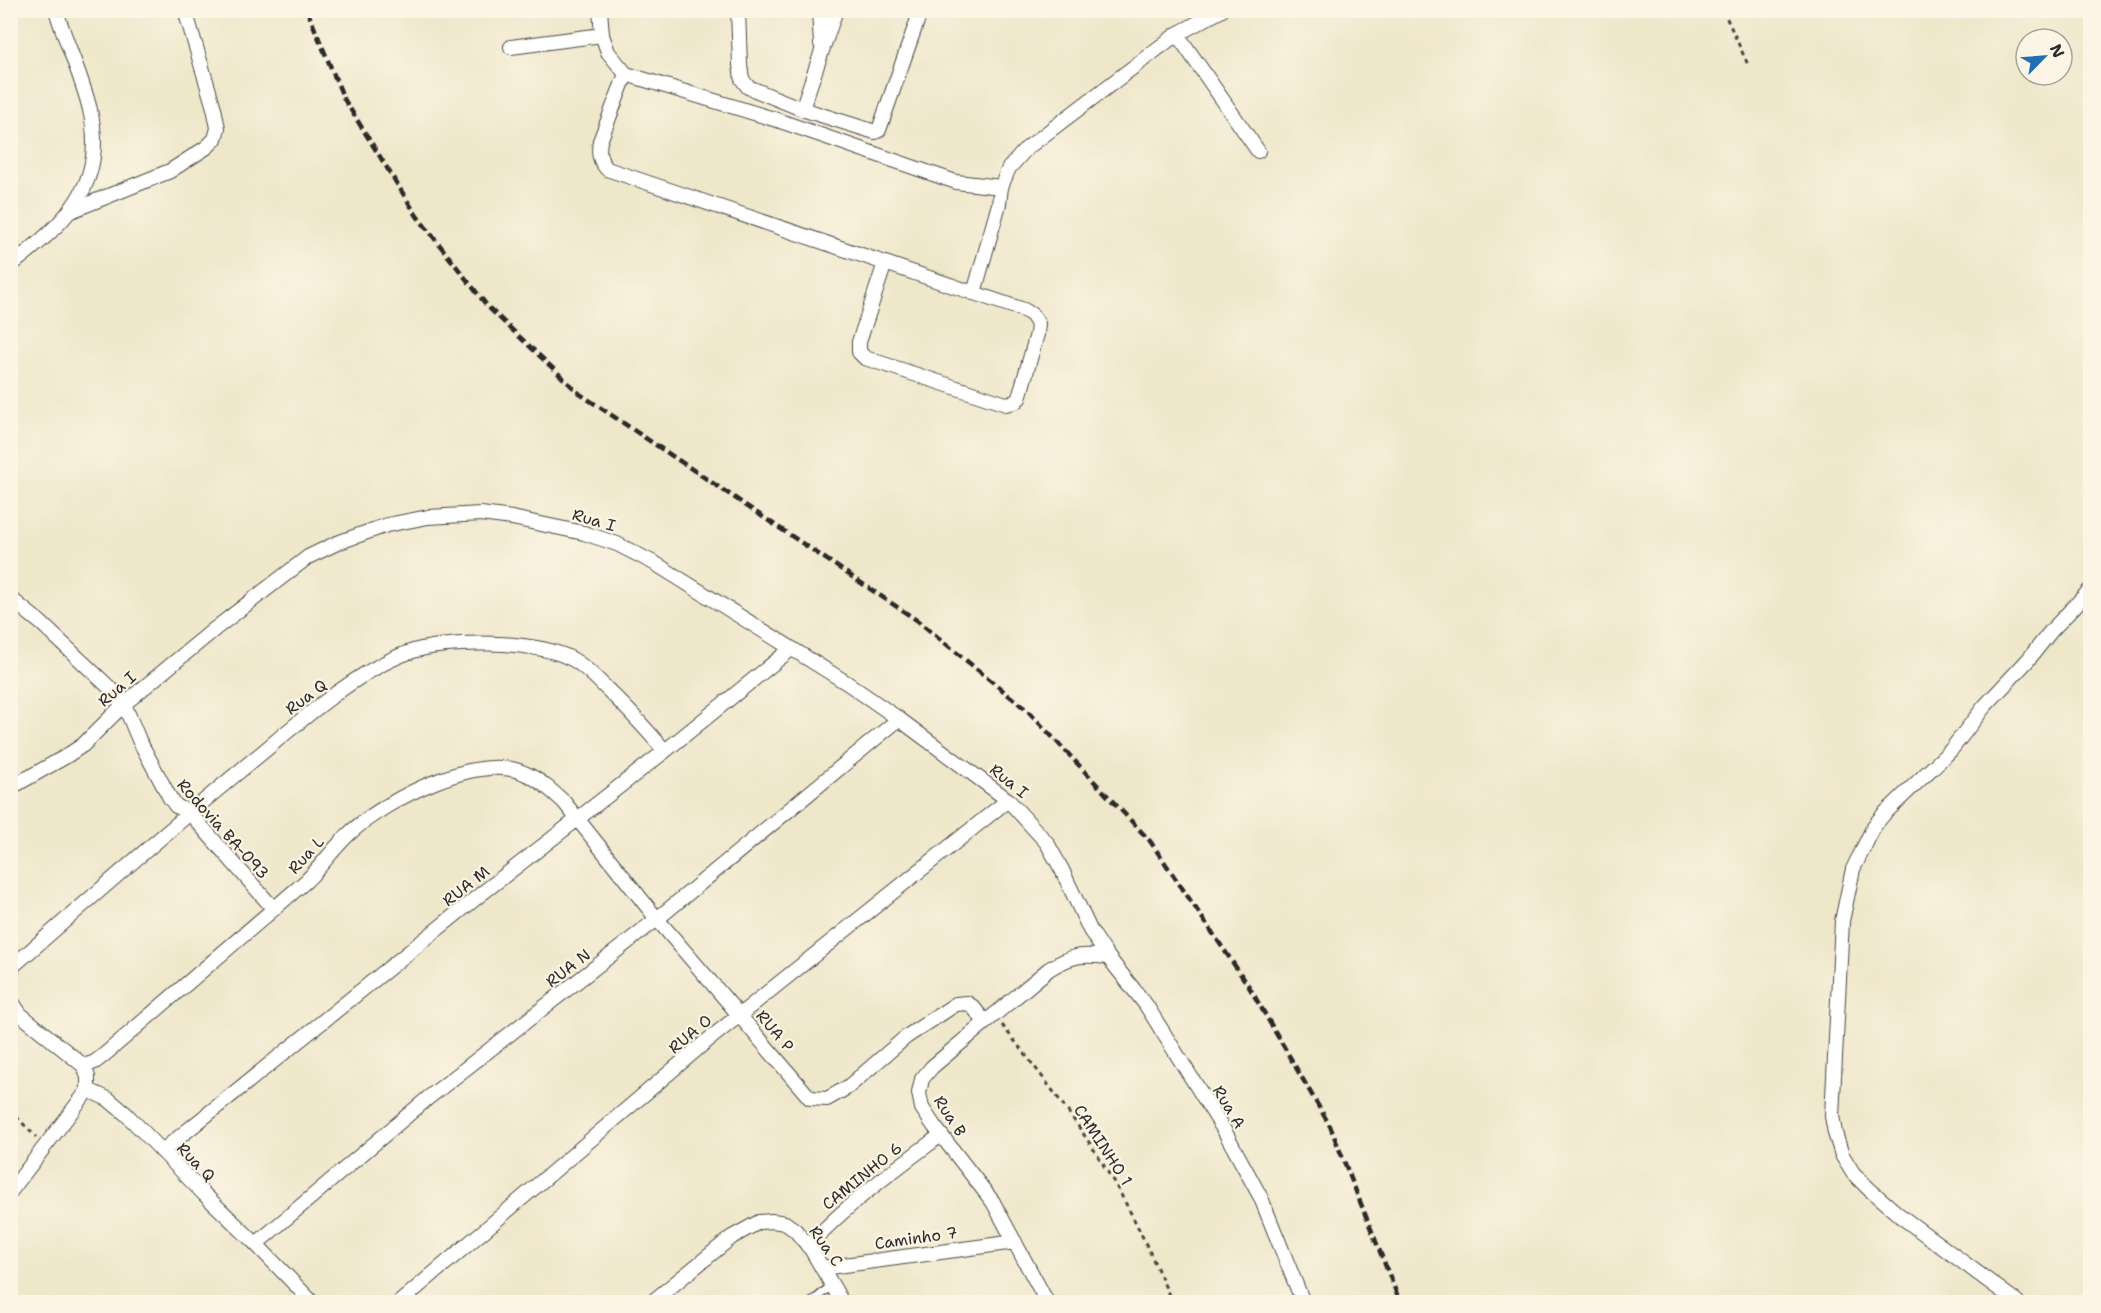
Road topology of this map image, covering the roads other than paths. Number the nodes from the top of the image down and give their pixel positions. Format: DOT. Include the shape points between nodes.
graph roads {
  1 [pos="56,10"];
  2 [pos="185,10"];
  3 [pos="600,10"];
  4 [pos="738,10"];
  5 [pos="819,10"];
  6 [pos="836,10"];
  7 [pos="921,10"];
  8 [pos="1222,10"];
  9 [pos="1177,34"];
  10 [pos="602,35"];
  11 [pos="511,47"];
  12 [pos="821,51"];
  13 [pos="626,74"];
  14 [pos="802,109"];
  15 [pos="1258,151"];
  16 [pos="1001,187"];
  17 [pos="71,211"];
  18 [pos="885,263"];
  19 [pos="10,266"];
  20 [pos="974,294"];
  21 [pos="2091,591"];
  22 [pos="10,598"];
  23 [pos="791,649"];
  24 [pos="124,704"];
  25 [pos="899,718"];
  26 [pos="665,751"];
  27 [pos="10,788"];
  28 [pos="1008,800"];
  29 [pos="189,813"];
  30 [pos="578,819"];
  31 [pos="273,908"];
  32 [pos="657,919"];
  33 [pos="1099,944"];
  34 [pos="1108,957"];
  35 [pos="10,978"];
  36 [pos="10,999"];
  37 [pos="739,1015"];
  38 [pos="989,1018"];
  39 [pos="84,1066"];
  40 [pos="88,1090"];
  41 [pos="940,1135"];
  42 [pos="162,1151"];
  43 [pos="10,1192"];
  44 [pos="1015,1242"];
  45 [pos="256,1244"];
  46 [pos="808,1246"];
  47 [pos="822,1268"];
  48 [pos="832,1285"];
  49 [pos="312,1302"];
  50 [pos="400,1302"];
  51 [pos="652,1302"];
  52 [pos="812,1302"];
  53 [pos="842,1302"];
  54 [pos="1047,1302"];
  55 [pos="1303,1302"];
  56 [pos="2017,1302"];
  1 -- 17 [label="street" via="90,109 95,139 92,168"];
  2 -- 17 [label="street" via="214,108 218,128 215,139 170,171"];
  3 -- 10 [label="street"];
  4 -- 14 [label="street" via="742,79 748,87"];
  5 -- 12 [label="street"];
  6 -- 12 [label="street"];
  7 -- 14 [label="street" via="877,132"];
  8 -- 9 [label="street"];
  9 -- 15 [label="street"];
  9 -- 16 [label="street" via="1027,148 1009,168"];
  10 -- 11 [label="street"];
  10 -- 13 [label="street" via="608,52"];
  12 -- 14 [label="street"];
  13 -- 16 [label="street" via="777,120 956,182"];
  13 -- 18 [label="street" via="600,141 600,162 607,169"];
  16 -- 20 [label="street"];
  17 -- 19 [label="street" via="44,240"];
  18 -- 20 [label="street"];
  18 -- 20 [label="street" via="859,352 865,358 1011,403 1019,398 1038,324 1024,310"];
  21 -- 56 [label="street" via="1984,707 1951,750 1874,826 1853,869 1842,921 1832,1116 1842,1155 1853,1173 1899,1215"];
  22 -- 24 [label="street, Rodovia BA-093"];
  23 -- 24 [label="street, Rua I" via="656,564 617,544 513,518 481,514 428,517 387,525 308,556"];
  23 -- 25 [label="street, Rua I"];
  23 -- 26 [label="street, RUA M"];
  24 -- 27 [label="street, Rua I" via="83,745"];
  24 -- 29 [label="street, Rodovia BA-093" via="162,786 176,806"];
  25 -- 28 [label="street, Rua I"];
  25 -- 32 [label="street, RUA N"];
  26 -- 29 [label="street, Rua Q" via="625,706 572,659 523,646 442,645 407,652 379,666 317,708"];
  26 -- 30 [label="street, RUA M"];
  28 -- 33 [label="street, Rua I" via="1047,843"];
  28 -- 37 [label="street, RUA O"];
  29 -- 31 [label="street, Rodovia BA-093"];
  29 -- 35 [label="street, Rua Q" via="13,966"];
  30 -- 31 [label="street, Rua L" via="549,788 522,772 490,768 446,777 369,817 336,846 320,868"];
  30 -- 32 [label="street, RUA P"];
  30 -- 42 [label="street, RUA M"];
  31 -- 39 [label="street, Rua L" via="104,1055"];
  32 -- 37 [label="street, RUA P"];
  32 -- 45 [label="street, RUA N" via="428,1098"];
  33 -- 34 [label="street, Rua A"];
  34 -- 38 [label="street, Rua B" via="1067,958"];
  34 -- 55 [label="street, Rua A" via="1146,1005 1224,1130 1261,1198"];
  36 -- 39 [label="street" via="20,1014"];
  37 -- 38 [label="street, RUA P" via="806,1095 820,1100 849,1087 906,1037 956,1004 967,1003"];
  37 -- 50 [label="street, RUA O"];
  38 -- 41 [label="street, Rua B" via="922,1079 922,1108"];
  39 -- 40 [label="street"];
  40 -- 42 [label="street, Rua Q" via="108,1099"];
  40 -- 43 [label="street"];
  41 -- 44 [label="street, Rua B" via="993,1202"];
  41 -- 46 [label="street, CAMINHO 6" via="866,1191"];
  42 -- 45 [label="street, Rua Q"];
  44 -- 47 [label="street, Caminho 7"];
  44 -- 54 [label="street, Rua B"];
  45 -- 49 [label="street, Rua Q"];
  46 -- 47 [label="street, Rua C"];
  46 -- 51 [label="street, Rua C" via="785,1223 759,1222 732,1238"];
  47 -- 48 [label="street, Rua C"];
  48 -- 52 [label="lane"];
  48 -- 53 [label="street, Rua C"];
}
